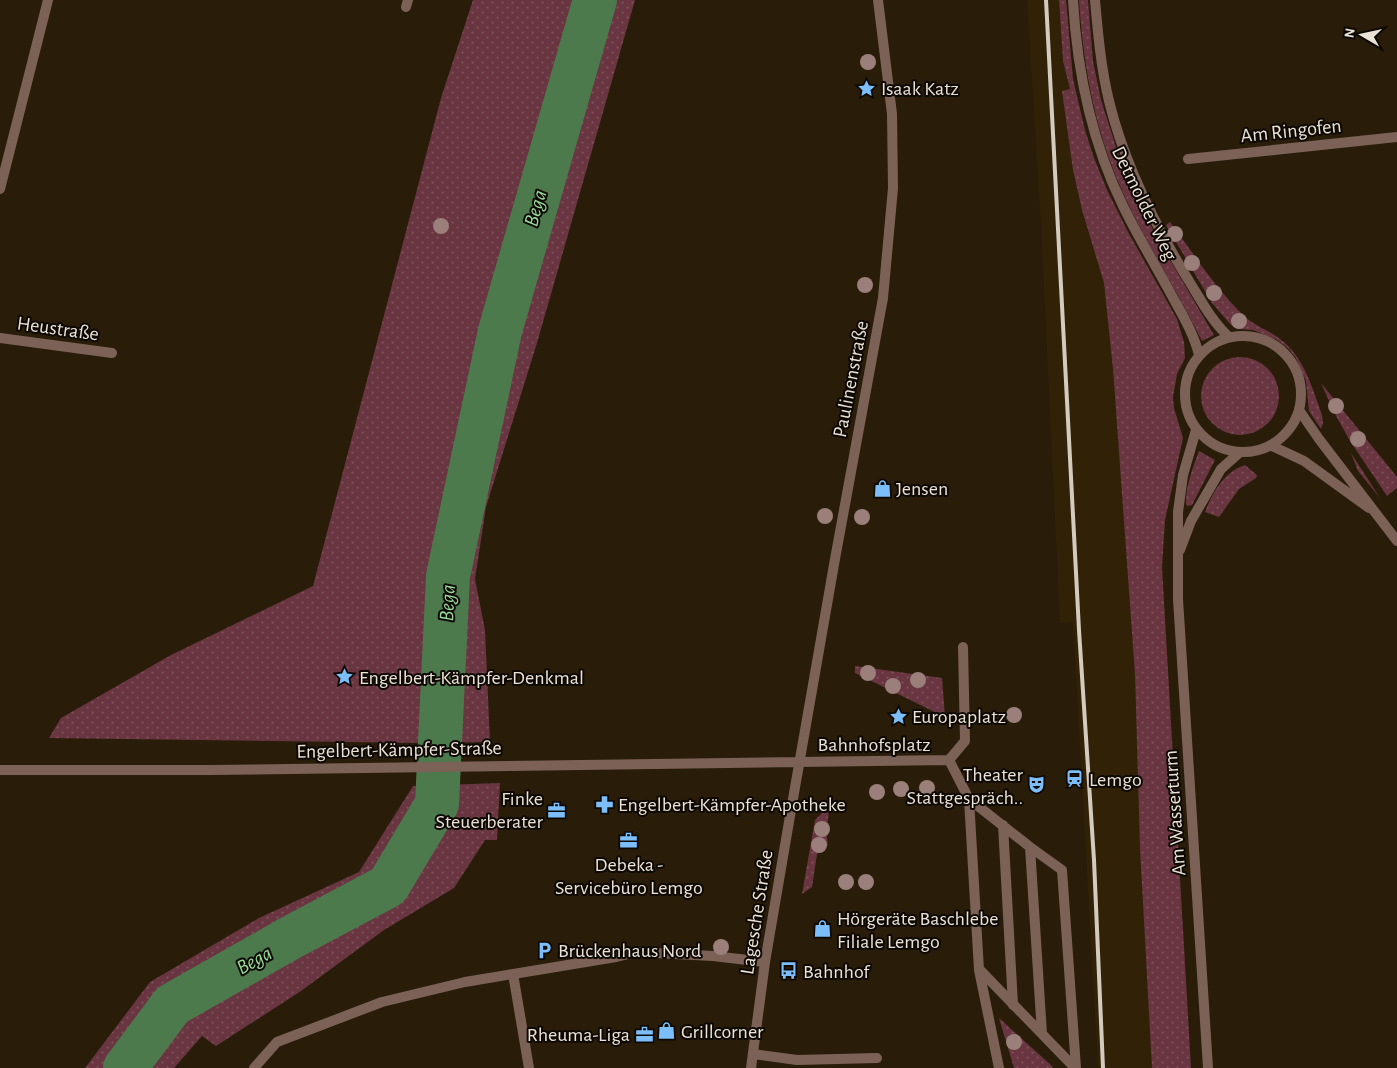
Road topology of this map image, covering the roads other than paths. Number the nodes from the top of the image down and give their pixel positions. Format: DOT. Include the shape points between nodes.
graph roads {
  1 [pos="48,0"];
  2 [pos="878,0"];
  3 [pos="1073,0"];
  4 [pos="1095,0"];
  5 [pos="1397,137"];
  6 [pos="5,152"];
  7 [pos="1188,159"];
  8 [pos="0,189"];
  9 [pos="1229,337"];
  10 [pos="0,338"];
  11 [pos="112,353"];
  12 [pos="1199,355"];
  13 [pos="1299,410"];
  14 [pos="1196,430"];
  15 [pos="1272,446"];
  16 [pos="1238,453"];
  17 [pos="1378,514"];
  18 [pos="1397,541"];
  19 [pos="1178,556"];
  20 [pos="963,647"];
  21 [pos="949,760"];
  22 [pos="799,762"];
  23 [pos="0,770"];
  24 [pos="970,799"];
  25 [pos="1003,826"];
  26 [pos="1030,847"];
  27 [pos="765,962"];
  28 [pos="979,970"];
  29 [pos="513,974"];
  30 [pos="1013,1005"];
  31 [pos="1042,1034"];
  32 [pos="753,1054"];
  33 [pos="877,1058"];
  34 [pos="254,1068"];
  35 [pos="529,1068"];
  36 [pos="751,1068"];
  37 [pos="1000,1068"];
  38 [pos="1075,1068"];
  39 [pos="1208,1068"];
  1 -- 6 [label="street"];
  2 -- 22 [label="street, Paulinenstraße" via="892,114 893,178 883,298"];
  3 -- 12 [label="street, Detmolder Weg" via="1077,53 1104,166 1191,330"];
  4 -- 9 [label="street, Detmolder Weg" via="1098,40 1109,101 1125,153 1179,265"];
  5 -- 7 [label="street, Am Ringofen"];
  6 -- 8 [label="street"];
  9 -- 12 [label="street" via="1212,344"];
  9 -- 13 [label="street" via="1249,335 1268,341 1285,353 1297,370 1301,390"];
  10 -- 11 [label="street, Heustraße"];
  12 -- 14 [label="street" via="1188,372 1184,392 1187,412"];
  13 -- 15 [label="street" via="1286,434"];
  13 -- 17 [label="street"];
  14 -- 16 [label="street" via="1222,449"];
  14 -- 19 [label="street, Am Wasserturm" via="1183,475 1178,512"];
  15 -- 16 [label="street"];
  15 -- 17 [label="street" via="1304,461"];
  16 -- 19 [label="street, Am Wasserturm" via="1221,469 1192,521"];
  17 -- 18 [label="street"];
  19 -- 39 [label="street, Am Wasserturm" via="1178,599"];
  20 -- 21 [label="street, Bahnhofsplatz" via="965,741"];
  21 -- 22 [label="street, Bahnhofsplatz"];
  21 -- 24 [label="street"];
  22 -- 23 [label="street, Engelbert-Kämpfer-Straße"];
  22 -- 27 [label="street, Lagesche Straße"];
  24 -- 25 [label="street"];
  24 -- 28 [label="street"];
  25 -- 26 [label="street"];
  25 -- 30 [label="street"];
  26 -- 31 [label="street"];
  26 -- 38 [label="street" via="1062,870"];
  27 -- 29 [label="street" via="637,952"];
  27 -- 32 [label="street, Lagesche Straße"];
  28 -- 30 [label="street"];
  28 -- 37 [label="street"];
  29 -- 34 [label="street" via="382,1002 277,1042"];
  29 -- 35 [label="street"];
  30 -- 31 [label="street"];
  31 -- 38 [label="street"];
  32 -- 33 [label="street" via="798,1060"];
  32 -- 36 [label="street, Lagesche Straße"];
}
